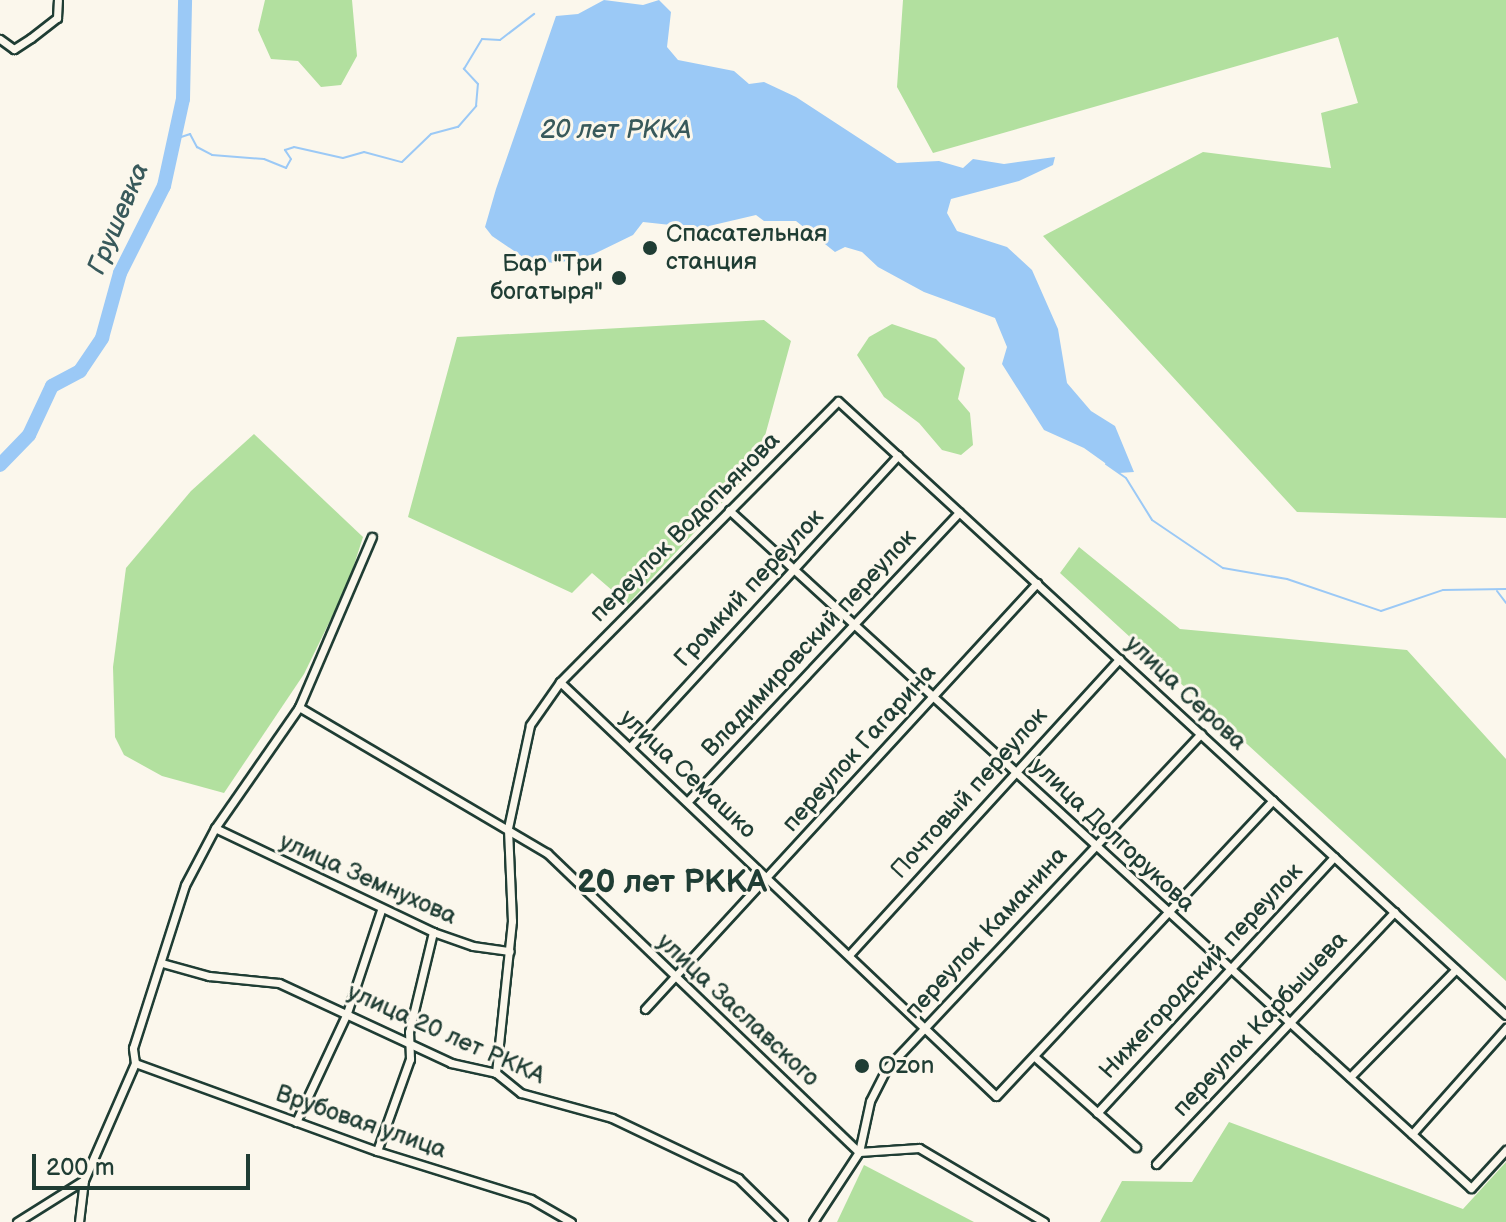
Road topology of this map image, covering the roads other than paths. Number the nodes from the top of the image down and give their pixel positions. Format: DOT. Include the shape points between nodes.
graph roads {
  1 [pos="58,0"];
  2 [pos="0,39"];
  3 [pos="838,401"];
  4 [pos="898,456"];
  5 [pos="729,510"];
  6 [pos="959,512"];
  7 [pos="372,537"];
  8 [pos="793,569"];
  9 [pos="1037,583"];
  10 [pos="854,624"];
  11 [pos="1119,659"];
  12 [pos="560,682"];
  13 [pos="933,697"];
  14 [pos="299,707"];
  15 [pos="1201,734"];
  16 [pos="630,747"];
  17 [pos="1015,772"];
  18 [pos="1273,800"];
  19 [pos="688,801"];
  20 [pos="215,828"];
  21 [pos="508,828"];
  22 [pos="1096,845"];
  23 [pos="1334,857"];
  24 [pos="769,877"];
  25 [pos="381,910"];
  26 [pos="1167,912"];
  27 [pos="1394,912"];
  28 [pos="433,932"];
  29 [pos="510,951"];
  30 [pos="849,955"];
  31 [pos="162,963"];
  32 [pos="1230,968"];
  33 [pos="1456,969"];
  34 [pos="672,978"];
  35 [pos="645,1009"];
  36 [pos="347,1013"];
  37 [pos="1506,1015"];
  38 [pos="1290,1022"];
  39 [pos="1506,1028"];
  40 [pos="924,1029"];
  41 [pos="410,1045"];
  42 [pos="1036,1058"];
  43 [pos="135,1063"];
  44 [pos="496,1073"];
  45 [pos="1350,1077"];
  46 [pos="1097,1113"];
  47 [pos="296,1122"];
  48 [pos="1412,1134"];
  49 [pos="1136,1147"];
  50 [pos="1506,1150"];
  51 [pos="377,1151"];
  52 [pos="859,1152"];
  53 [pos="1156,1164"];
  54 [pos="84,1180"];
  55 [pos="79,1221"];
  56 [pos="17,1222"];
  57 [pos="571,1222"];
  58 [pos="783,1222"];
  59 [pos="813,1222"];
  60 [pos="1044,1222"];
  1 -- 2 [label="street" via="57,18 31,38 14,49"];
  3 -- 4 [label="street, улица Серова"];
  3 -- 5 [label="street, переулок Водопьянова"];
  4 -- 6 [label="street, улица Серова"];
  4 -- 8 [label="street, Громкий переулок"];
  5 -- 8 [label="street, улица Долгорукова"];
  5 -- 12 [label="street, переулок Водопьянова"];
  6 -- 9 [label="street, улица Серова"];
  6 -- 10 [label="street, Владимировский переулок"];
  7 -- 14 [label="street"];
  8 -- 10 [label="street, улица Долгорукова"];
  8 -- 16 [label="street, Громкий переулок"];
  9 -- 11 [label="street, улица Серова"];
  9 -- 13 [label="street, переулок Гагарина"];
  10 -- 13 [label="street, улица Долгорукова"];
  10 -- 19 [label="street, Владимировский переулок"];
  11 -- 15 [label="street, улица Серова"];
  11 -- 17 [label="street, Почтовый переулок"];
  12 -- 16 [label="street, улица Семашко"];
  12 -- 21 [label="street, переулок Водопьянова" via="530,725"];
  13 -- 17 [label="street, улица Долгорукова"];
  13 -- 24 [label="street, переулок Гагарина"];
  14 -- 20 [label="street"];
  14 -- 21 [label="street, улица Заславского"];
  15 -- 18 [label="street, улица Серова"];
  15 -- 22 [label="street, переулок Каманина"];
  16 -- 19 [label="street, улица Семашко"];
  17 -- 22 [label="street, улица Долгорукова"];
  17 -- 30 [label="street, Почтовый переулок"];
  18 -- 23 [label="street, улица Серова"];
  18 -- 26 [label="street"];
  19 -- 24 [label="street, улица Семашко"];
  20 -- 25 [label="street, улица Земнухова"];
  20 -- 31 [label="street" via="185,885"];
  21 -- 29 [label="street, переулок Водопьянова"];
  21 -- 34 [label="street, улица Заславского" via="547,853"];
  22 -- 26 [label="street, улица Долгорукова"];
  22 -- 40 [label="street, переулок Каманина"];
  23 -- 27 [label="street, улица Серова"];
  23 -- 32 [label="street, Нижегородский переулок"];
  24 -- 30 [label="street, улица Семашко"];
  24 -- 34 [label="street, переулок Гагарина"];
  25 -- 28 [label="street, улица Земнухова"];
  25 -- 36 [label="street"];
  26 -- 32 [label="street, улица Долгорукова"];
  26 -- 42 [label="street"];
  27 -- 33 [label="street, улица Серова"];
  27 -- 38 [label="street, переулок Карбышева"];
  28 -- 29 [label="street, улица Земнухова" via="473,946"];
  28 -- 41 [label="street"];
  29 -- 44 [label="street, переулок Водопьянова"];
  30 -- 40 [label="street, улица Семашко"];
  31 -- 36 [label="street, улица 20 лет РККА" via="209,976 279,983"];
  31 -- 43 [label="street" via="133,1048"];
  32 -- 38 [label="street, улица Долгорукова"];
  32 -- 46 [label="street, Нижегородский переулок"];
  33 -- 37 [label="street, улица Серова"];
  33 -- 45 [label="street"];
  34 -- 35 [label="street, переулок Гагарина"];
  34 -- 52 [label="street, улица Заславского"];
  36 -- 41 [label="street, улица 20 лет РККА"];
  36 -- 47 [label="street"];
  38 -- 45 [label="street, улица Долгорукова"];
  38 -- 53 [label="street, переулок Карбышева"];
  39 -- 48 [label="street"];
  40 -- 42 [label="street, улица Семашко" via="996,1096"];
  40 -- 52 [label="street, переулок Каманина" via="876,1084"];
  41 -- 44 [label="street, улица 20 лет РККА" via="451,1063"];
  41 -- 51 [label="street" via="410,1059"];
  42 -- 46 [label="street"];
  43 -- 47 [label="street, Врубовая улица"];
  43 -- 54 [label="street"];
  44 -- 58 [label="street, улица 20 лет РККА" via="521,1093 612,1118 738,1178"];
  45 -- 48 [label="street, улица Долгорукова"];
  46 -- 49 [label="street"];
  47 -- 51 [label="street, Врубовая улица"];
  48 -- 50 [label="street, улица Долгорукова" via="1471,1188"];
  51 -- 57 [label="street, Врубовая улица" via="531,1199"];
  52 -- 59 [label="street, переулок Каманина"];
  52 -- 60 [label="street" via="919,1148"];
  54 -- 55 [label="street"];
  54 -- 56 [label="street"];
}
